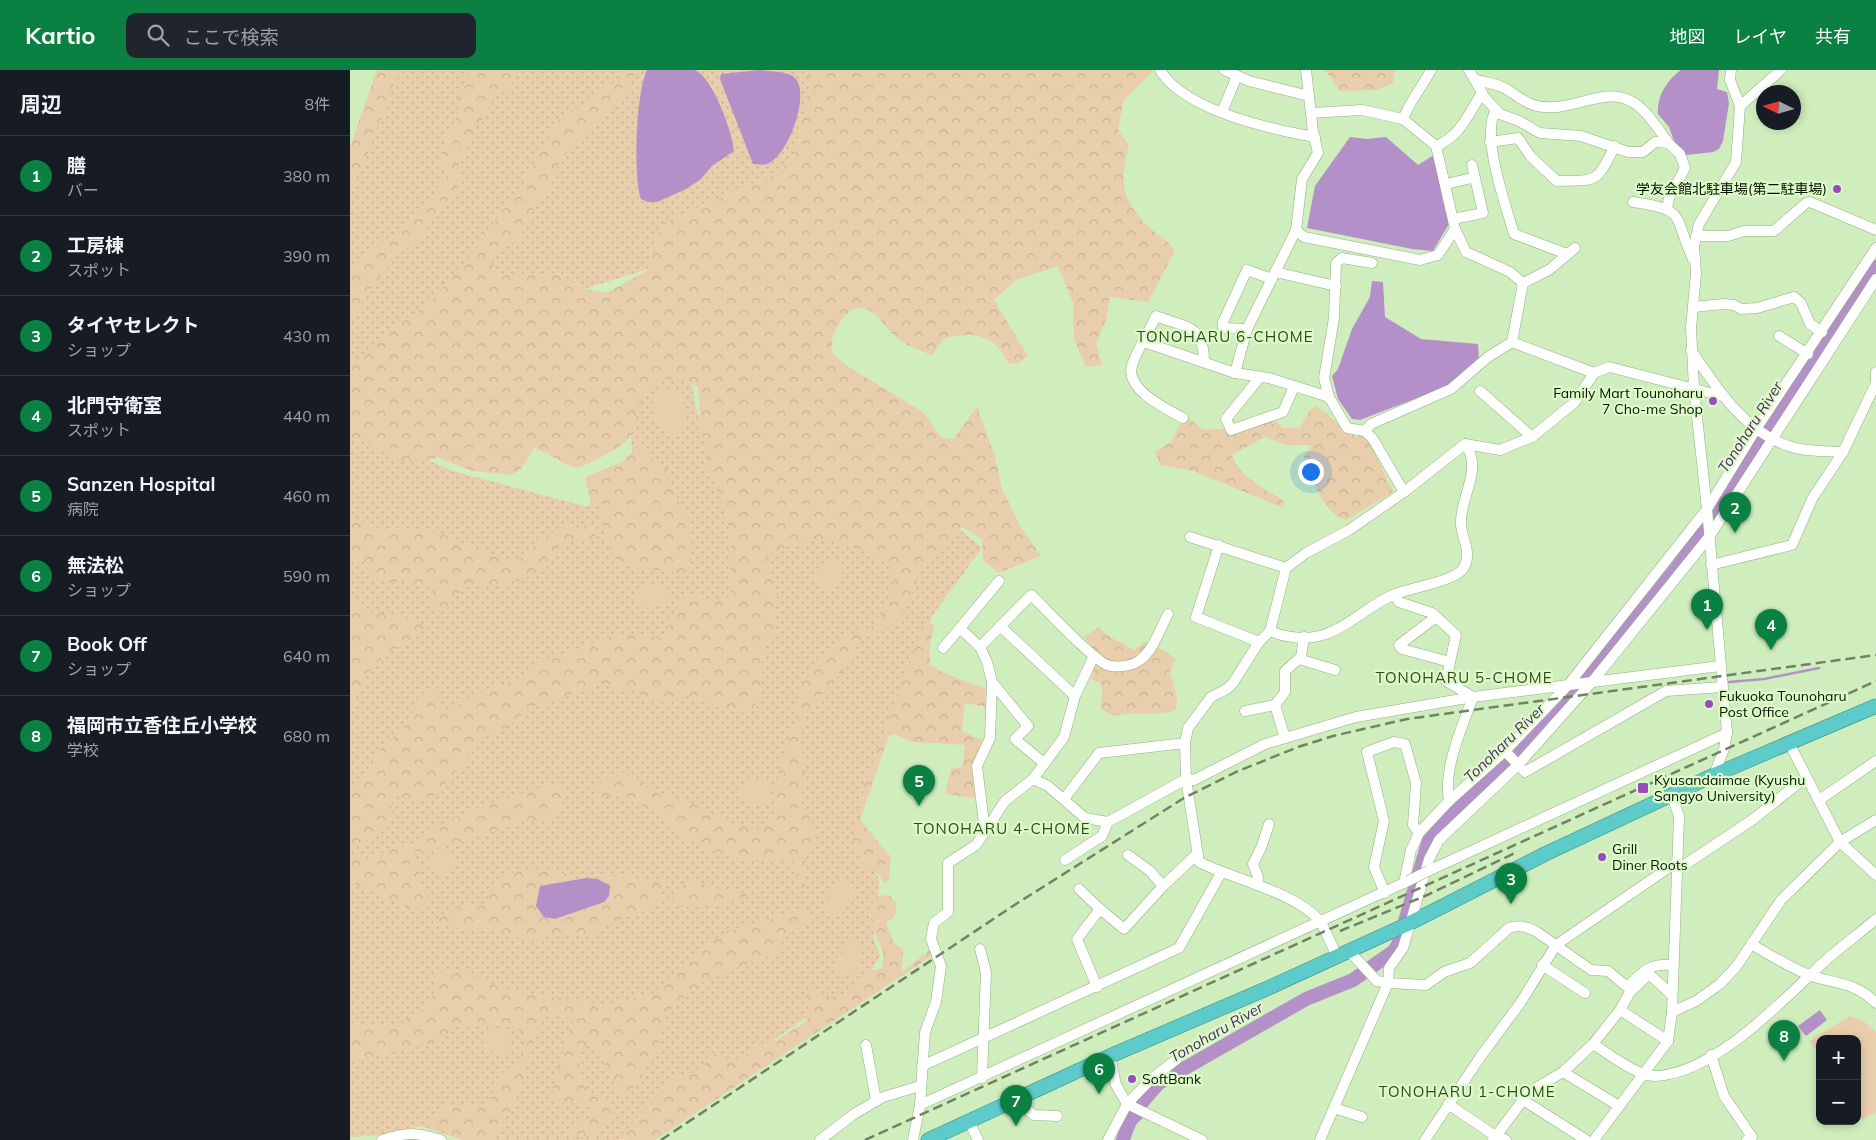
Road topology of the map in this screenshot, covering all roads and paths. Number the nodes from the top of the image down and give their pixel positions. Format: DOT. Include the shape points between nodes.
graph roads {
  1 [pos="1160,70"];
  2 [pos="1224,70"];
  3 [pos="1306,70"];
  4 [pos="1431,70"];
  5 [pos="1732,70"];
  6 [pos="1781,70"];
  7 [pos="1472,75"];
  8 [pos="1237,76"];
  9 [pos="1482,93"];
  10 [pos="1309,96"];
  11 [pos="1740,106"];
  12 [pos="1496,110"];
  13 [pos="1222,112"];
  14 [pos="1311,113"];
  15 [pos="1403,119"];
  16 [pos="1315,137"];
  17 [pos="1490,142"];
  18 [pos="1668,143"];
  19 [pos="1436,146"];
  20 [pos="1615,146"];
  21 [pos="1472,166"];
  22 [pos="1472,178"];
  23 [pos="1446,184"];
  24 [pos="1633,202"];
  25 [pos="1668,208"];
  26 [pos="1454,224"];
  27 [pos="1296,230"];
  28 [pos="1876,230"];
  29 [pos="1696,236"];
  30 [pos="1876,248"];
  31 [pos="1372,263"];
  32 [pos="1695,264"];
  33 [pos="1274,276"];
  34 [pos="1876,279"];
  35 [pos="1523,283"];
  36 [pos="1336,286"];
  37 [pos="1693,307"];
  38 [pos="1247,329"];
  39 [pos="1822,332"];
  40 [pos="1780,336"];
  41 [pos="1144,342"];
  42 [pos="1512,342"];
  43 [pos="1691,350"];
  44 [pos="1808,354"];
  45 [pos="1204,362"];
  46 [pos="1876,372"];
  47 [pos="1234,373"];
  48 [pos="1594,373"];
  49 [pos="1260,377"];
  50 [pos="1294,387"];
  51 [pos="1694,389"];
  52 [pos="1480,391"];
  53 [pos="1722,396"];
  54 [pos="1329,397"];
  55 [pos="1183,418"];
  56 [pos="1758,430"];
  57 [pos="1365,431"];
  58 [pos="1532,437"];
  59 [pos="1771,438"];
  60 [pos="1465,444"];
  61 [pos="1843,452"];
  62 [pos="1404,492"];
  63 [pos="1707,511"];
  64 [pos="1709,535"];
  65 [pos="1190,536"];
  66 [pos="1219,545"];
  67 [pos="1711,565"];
  68 [pos="1286,568"];
  69 [pos="1000,581"];
  70 [pos="1394,595"];
  71 [pos="1168,614"];
  72 [pos="1436,617"];
  73 [pos="1000,626"];
  74 [pos="960,628"];
  75 [pos="1270,631"];
  76 [pos="1304,637"];
  77 [pos="1259,642"];
  78 [pos="980,647"];
  79 [pos="943,648"];
  80 [pos="1094,656"];
  81 [pos="1299,659"];
  82 [pos="1450,662"];
  83 [pos="1720,666"];
  84 [pos="1335,670"];
  85 [pos="992,682"];
  86 [pos="1590,682"];
  87 [pos="1571,685"];
  88 [pos="1722,687"];
  89 [pos="1075,696"];
  90 [pos="1472,697"];
  91 [pos="1276,705"];
  92 [pos="1876,706"];
  93 [pos="1246,711"];
  94 [pos="1727,733"];
  95 [pos="1285,738"];
  96 [pos="1185,743"];
  97 [pos="1789,743"];
  98 [pos="1506,752"];
  99 [pos="1876,761"];
  100 [pos="1044,763"];
  101 [pos="1516,763"];
  102 [pos="1714,775"];
  103 [pos="1805,778"];
  104 [pos="1033,779"];
  105 [pos="1186,779"];
  106 [pos="1672,796"];
  107 [pos="1064,799"];
  108 [pos="1819,800"];
  109 [pos="1449,801"];
  110 [pos="1876,820"];
  111 [pos="1108,822"];
  112 [pos="1269,824"];
  113 [pos="985,832"];
  114 [pos="1419,833"];
  115 [pos="1840,842"];
  116 [pos="1196,854"];
  117 [pos="1128,855"];
  118 [pos="1065,860"];
  119 [pos="1677,866"];
  120 [pos="1220,873"];
  121 [pos="1876,875"];
  122 [pos="1406,882"];
  123 [pos="1258,885"];
  124 [pos="1163,886"];
  125 [pos="1079,889"];
  126 [pos="1385,893"];
  127 [pos="1100,909"];
  128 [pos="1876,919"];
  129 [pos="1411,922"];
  130 [pos="1321,923"];
  131 [pos="1751,944"];
  132 [pos="1556,945"];
  133 [pos="980,948"];
  134 [pos="1347,956"];
  135 [pos="1673,965"];
  136 [pos="1542,966"];
  137 [pos="1811,976"];
  138 [pos="1388,983"];
  139 [pos="1097,987"];
  140 [pos="1585,993"];
  141 [pos="1672,995"];
  142 [pos="1876,1003"];
  143 [pos="1620,1010"];
  144 [pos="1672,1012"];
  145 [pos="983,1037"];
  146 [pos="1668,1041"];
  147 [pos="1592,1044"];
  148 [pos="866,1045"];
  149 [pos="1711,1055"];
  150 [pos="1110,1056"];
  151 [pos="1176,1059"];
  152 [pos="922,1066"];
  153 [pos="1564,1072"];
  154 [pos="1644,1074"];
  155 [pos="982,1078"];
  156 [pos="920,1086"];
  157 [pos="876,1100"];
  158 [pos="1015,1100"];
  159 [pos="1523,1100"];
  160 [pos="1127,1104"];
  161 [pos="1448,1104"];
  162 [pos="920,1105"];
  163 [pos="1619,1106"];
  164 [pos="1334,1108"];
  165 [pos="1057,1116"];
  166 [pos="1362,1117"];
  167 [pos="969,1121"];
  168 [pos="1494,1137"];
  169 [pos="1191,1138"];
  170 [pos="382,1140"];
  171 [pos="441,1140"];
  172 [pos="820,1140"];
  173 [pos="913,1140"];
  174 [pos="928,1140"];
  175 [pos="978,1140"];
  176 [pos="1108,1140"];
  177 [pos="1202,1140"];
  178 [pos="1320,1140"];
  179 [pos="1425,1140"];
  180 [pos="1506,1140"];
  181 [pos="1593,1140"];
  182 [pos="1747,1140"];
  1 -- 13 [label="street" via="1182,93"];
  2 -- 8 [label="street"];
  3 -- 10 [label="street"];
  4 -- 15 [label="street"];
  5 -- 11 [label="street" via="1730,80"];
  6 -- 11 [label="street"];
  7 -- 9 [label="street"];
  7 -- 18 [label="street" via="1538,106 1552,107 1602,96 1629,99 1644,110"];
  8 -- 10 [label="street"];
  8 -- 13 [label="street"];
  9 -- 12 [label="street"];
  9 -- 19 [label="street" via="1458,133"];
  10 -- 14 [label="street"];
  11 -- 29 [label="street" via="1736,162 1699,224"];
  12 -- 17 [label="street" via="1491,118"];
  12 -- 20 [label="street" via="1540,133 1581,136"];
  13 -- 16 [label="street" via="1250,124"];
  14 -- 15 [label="street" via="1362,110"];
  14 -- 16 [label="street"];
  15 -- 19 [label="street"];
  16 -- 27 [label="street" via="1318,153 1302,180"];
  17 -- 20 [label="street" via="1518,138 1531,157 1557,181 1592,180 1599,175"];
  17 -- 35 [label="street" via="1514,234 1571,251 1549,270"];
  18 -- 20 [label="street" via="1655,142 1643,152 1628,152"];
  18 -- 25 [label="street" via="1680,154 1685,168 1669,198"];
  19 -- 23 [label="street"];
  21 -- 26 [label="street" via="1483,212"];
  22 -- 23 [label="street"];
  23 -- 26 [label="street"];
  24 -- 25 [label="street"];
  25 -- 32 [label="street" via="1683,228"];
  26 -- 27 [label="street" via="1438,255 1420,260 1304,237"];
  26 -- 35 [label="street" via="1466,252 1510,272"];
  27 -- 33 [label="street"];
  28 -- 29 [label="street" via="1810,202 1774,231"];
  29 -- 32 [label="street"];
  30 -- 39 [label="street"];
  31 -- 36 [label="street" via="1342,258 1336,263"];
  32 -- 37 [label="street"];
  33 -- 36 [label="street"];
  33 -- 38 [label="street"];
  33 -- 38 [label="street" via="1246,270 1223,328"];
  34 -- 59 [label="street"];
  35 -- 42 [label="street"];
  36 -- 54 [label="street" via="1324,378"];
  37 -- 39 [label="street" via="1724,304 1741,309 1757,308 1794,298 1801,303 1810,324"];
  37 -- 43 [label="street"];
  38 -- 47 [label="street"];
  39 -- 44 [label="street"];
  40 -- 44 [label="street"];
  41 -- 45 [label="street"];
  41 -- 45 [label="street" via="1156,316 1201,336"];
  41 -- 55 [label="street" via="1132,365 1130,374 1133,382 1156,403"];
  42 -- 48 [label="street"];
  42 -- 57 [label="street" via="1488,357 1451,389 1371,424"];
  43 -- 51 [label="street"];
  43 -- 53 [label="street"];
  44 -- 56 [label="street"];
  45 -- 47 [label="street"];
  46 -- 61 [label="street" via="1876,383"];
  47 -- 49 [label="street"];
  48 -- 51 [label="street" via="1609,367"];
  48 -- 58 [label="street" via="1575,402"];
  49 -- 50 [label="street"];
  49 -- 50 [label="street" via="1226,418 1231,430 1283,412"];
  50 -- 54 [label="street"];
  51 -- 53 [label="street"];
  51 -- 63 [label="street"];
  52 -- 58 [label="street"];
  53 -- 56 [label="street"];
  54 -- 57 [label="street" via="1347,428"];
  56 -- 59 [label="street"];
  56 -- 63 [label="street"];
  57 -- 62 [label="street" via="1374,439"];
  58 -- 60 [label="street" via="1500,450"];
  59 -- 61 [label="street" via="1790,447"];
  59 -- 64 [label="street"];
  60 -- 62 [label="street"];
  60 -- 70 [label="street" via="1471,452 1472,472 1461,524 1468,549 1462,570 1453,576"];
  61 -- 67 [label="street" via="1812,499 1792,545"];
  62 -- 68 [label="street"];
  63 -- 64 [label="street"];
  63 -- 87 [label="street"];
  64 -- 67 [label="street"];
  64 -- 86 [label="street"];
  65 -- 66 [label="street"];
  66 -- 68 [label="street"];
  66 -- 77 [label="street" via="1196,617"];
  67 -- 83 [label="street"];
  68 -- 75 [label="street"];
  69 -- 74 [label="street"];
  70 -- 72 [label="street" via="1399,602"];
  70 -- 76 [label="street" via="1371,605 1336,630"];
  71 -- 80 [label="street" via="1151,648 1139,661 1126,666 1108,665"];
  72 -- 82 [label="street" via="1456,635"];
  72 -- 82 [label="street" via="1399,644 1402,649"];
  73 -- 78 [label="street"];
  73 -- 80 [label="street" via="1031,595"];
  73 -- 89 [label="street"];
  74 -- 78 [label="street"];
  74 -- 79 [label="street"];
  75 -- 76 [label="street" via="1282,637"];
  75 -- 77 [label="street"];
  76 -- 81 [label="street"];
  77 -- 96 [label="street" via="1233,683 1203,706 1188,728"];
  78 -- 85 [label="street" via="988,662"];
  80 -- 89 [label="street"];
  81 -- 84 [label="street"];
  81 -- 91 [label="street" via="1285,671 1285,692"];
  82 -- 90 [label="street" via="1446,681"];
  83 -- 86 [label="street"];
  83 -- 88 [label="street"];
  85 -- 100 [label="street" via="1028,726 1015,739"];
  85 -- 113 [label="street" via="990,738 977,766"];
  86 -- 87 [label="street"];
  86 -- 101 [label="street"];
  87 -- 90 [label="street"];
  87 -- 98 [label="street"];
  88 -- 94 [label="street"];
  88 -- 101 [label="street" via="1666,691 1525,772"];
  89 -- 100 [label="street" via="1064,738"];
  90 -- 95 [label="street" via="1356,717"];
  90 -- 109 [label="street" via="1446,787"];
  91 -- 93 [label="street"];
  91 -- 95 [label="street"];
  92 -- 97 [label="highway"];
  94 -- 102 [label="street"];
  94 -- 122 [label="street, bridge"];
  95 -- 105 [label="street" via="1265,744 1194,780"];
  96 -- 105 [label="street"];
  96 -- 107 [label="street" via="1099,753"];
  97 -- 102 [label="highway"];
  97 -- 103 [label="street"];
  98 -- 101 [label="street"];
  98 -- 109 [label="street"];
  99 -- 108 [label="street"];
  100 -- 104 [label="street"];
  101 -- 129 [label="street" via="1439,840 1429,859"];
  102 -- 106 [label="highway"];
  103 -- 108 [label="street"];
  103 -- 119 [label="street" via="1752,820"];
  104 -- 107 [label="street"];
  104 -- 113 [label="street" via="1006,801"];
  105 -- 111 [label="street"];
  105 -- 116 [label="street"];
  106 -- 119 [label="street" via="1679,816"];
  106 -- 129 [label="highway" via="1544,854"];
  107 -- 111 [label="street" via="1084,818"];
  108 -- 115 [label="street"];
  109 -- 114 [label="street"];
  110 -- 115 [label="street"];
  111 -- 118 [label="street" via="1102,836"];
  112 -- 123 [label="street" via="1253,864"];
  113 -- 152 [label="street" via="976,845 948,863 948,912 934,923 931,939 941,966 936,1002 925,1032"];
  114 -- 122 [label="street" via="1411,850"];
  114 -- 126 [label="street" via="1413,824 1416,783 1405,744 1394,742 1367,752 1384,821 1374,867"];
  115 -- 121 [label="street"];
  115 -- 131 [label="street" via="1780,900"];
  116 -- 120 [label="street" via="1198,862"];
  116 -- 124 [label="street"];
  117 -- 124 [label="street" via="1150,870"];
  119 -- 132 [label="street"];
  119 -- 135 [label="street"];
  120 -- 123 [label="street"];
  120 -- 139 [label="street" via="1179,948"];
  122 -- 126 [label="street"];
  123 -- 130 [label="street" via="1304,907"];
  124 -- 127 [label="street" via="1124,929"];
  125 -- 127 [label="street"];
  126 -- 130 [label="street"];
  127 -- 139 [label="street" via="1077,939"];
  128 -- 137 [label="street"];
  129 -- 134 [label="highway" via="1376,937"];
  129 -- 138 [label="street" via="1403,948 1389,968"];
  130 -- 134 [label="street"];
  130 -- 155 [label="street"];
  131 -- 137 [label="street"];
  131 -- 144 [label="street" via="1720,984 1696,1002"];
  132 -- 135 [label="street" via="1591,970 1608,971 1627,987 1647,968"];
  132 -- 136 [label="street"];
  132 -- 138 [label="street" via="1529,928 1516,926 1509,928 1470,963 1444,972 1426,985"];
  133 -- 145 [label="street" via="986,972"];
  134 -- 138 [label="street" via="1377,981"];
  134 -- 150 [label="highway"];
  135 -- 141 [label="street"];
  136 -- 140 [label="street"];
  136 -- 161 [label="street" via="1521,1002"];
  137 -- 142 [label="street" via="1845,983"];
  137 -- 149 [label="street" via="1753,1028"];
  138 -- 164 [label="street"];
  139 -- 145 [label="street"];
  141 -- 143 [label="street" via="1649,974 1630,992"];
  141 -- 144 [label="street"];
  143 -- 146 [label="street"];
  143 -- 147 [label="street"];
  144 -- 146 [label="street"];
  145 -- 152 [label="street"];
  145 -- 155 [label="street"];
  146 -- 154 [label="street"];
  147 -- 153 [label="street"];
  147 -- 154 [label="street"];
  148 -- 157 [label="street"];
  149 -- 154 [label="street" via="1685,1069 1657,1076"];
  149 -- 182 [label="street" via="1724,1096 1752,1136"];
  150 -- 158 [label="highway"];
  150 -- 160 [label="street" via="1116,1086"];
  151 -- 160 [label="street"];
  152 -- 156 [label="street"];
  153 -- 159 [label="street" via="1529,1092"];
  153 -- 163 [label="street"];
  154 -- 163 [label="street"];
  155 -- 162 [label="street"];
  156 -- 157 [label="street"];
  156 -- 162 [label="street"];
  157 -- 172 [label="street"];
  158 -- 165 [label="street" via="1034,1114"];
  158 -- 167 [label="highway"];
  159 -- 168 [label="street"];
  159 -- 181 [label="street"];
  160 -- 169 [label="street"];
  160 -- 176 [label="street"];
  161 -- 168 [label="street"];
  161 -- 179 [label="street"];
  162 -- 173 [label="street"];
  163 -- 181 [label="street"];
  164 -- 166 [label="street"];
  164 -- 178 [label="street"];
  167 -- 174 [label="highway"];
  167 -- 175 [label="street"];
  168 -- 180 [label="street"];
  169 -- 177 [label="street"];
  170 -- 171 [label="street" via="404,1133 419,1133"];
}
